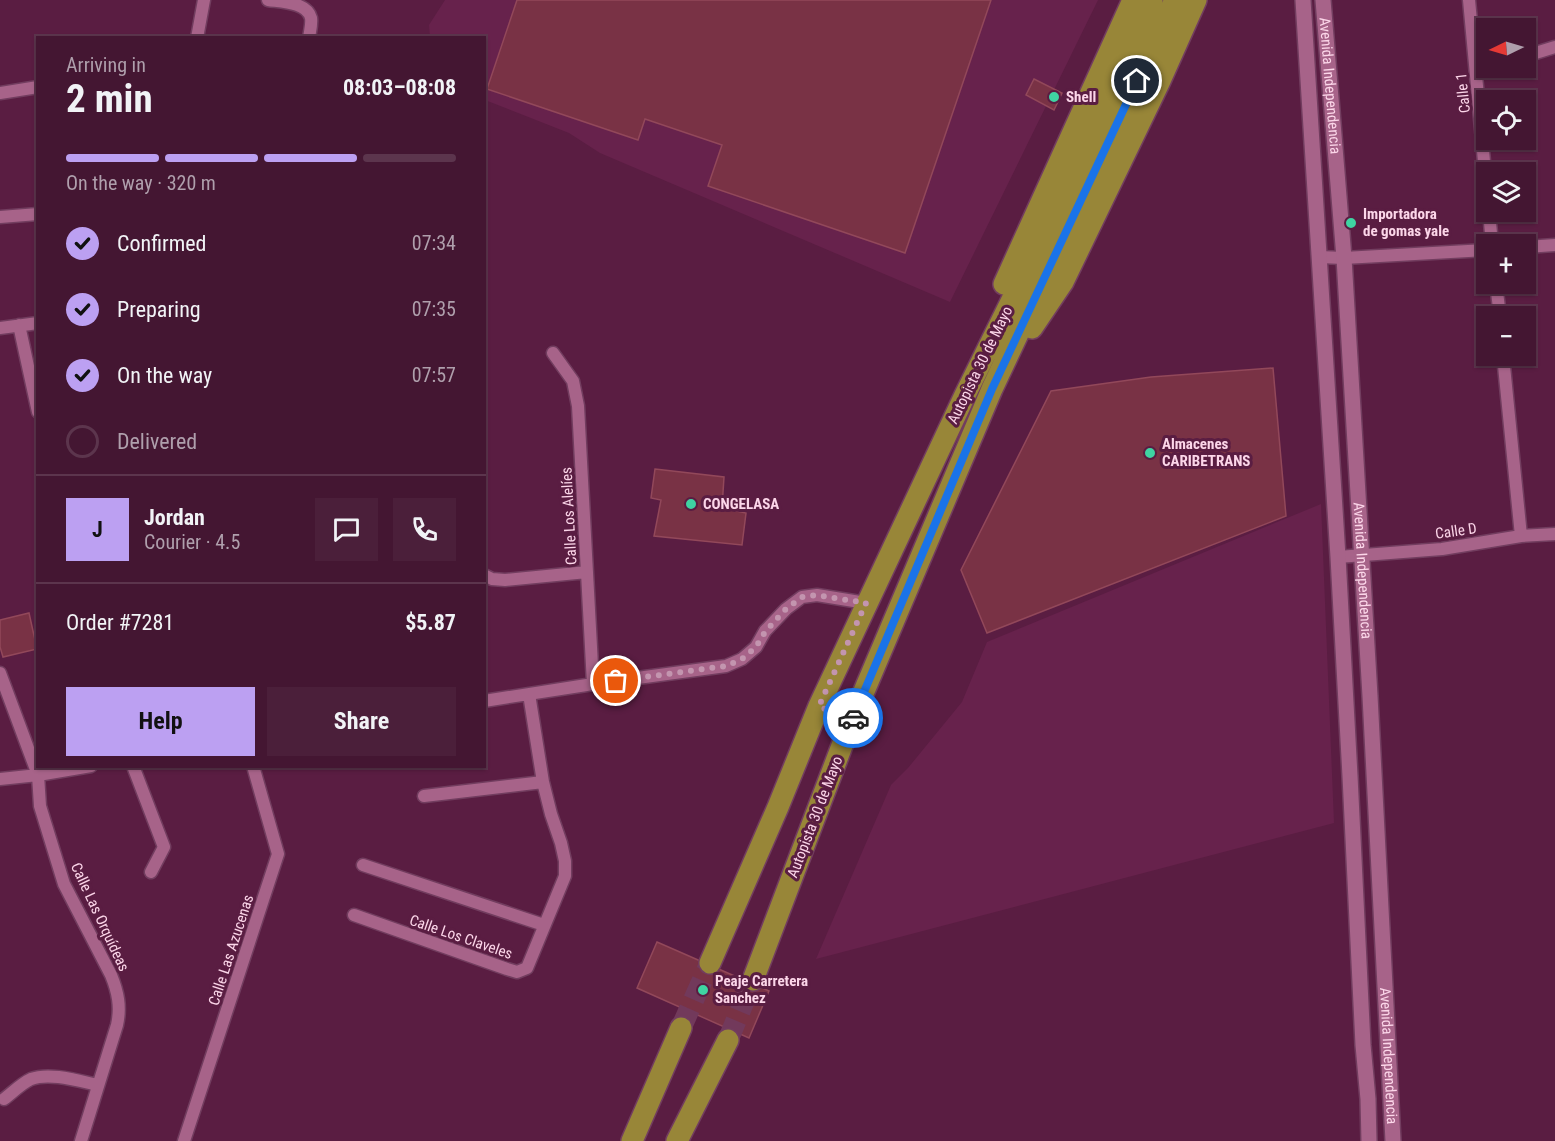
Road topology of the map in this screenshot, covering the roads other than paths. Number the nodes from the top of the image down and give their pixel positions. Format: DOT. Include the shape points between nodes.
graph roads {
  1 [pos="204,0"];
  2 [pos="268,0"];
  3 [pos="1133,0"];
  4 [pos="1152,0"];
  5 [pos="1175,0"];
  6 [pos="1196,0"];
  7 [pos="1303,0"];
  8 [pos="1323,0"];
  9 [pos="1469,0"];
  10 [pos="197,36"];
  11 [pos="309,36"];
  12 [pos="1476,40"];
  13 [pos="1555,47"];
  14 [pos="1536,53"];
  15 [pos="1481,78"];
  16 [pos="36,87"];
  17 [pos="0,93"];
  18 [pos="1485,162"];
  19 [pos="36,214"];
  20 [pos="0,217"];
  21 [pos="1555,245"];
  22 [pos="1536,246"];
  23 [pos="1476,251"];
  24 [pos="1044,256"];
  25 [pos="1319,256"];
  26 [pos="1344,258"];
  27 [pos="36,324"];
  28 [pos="19,325"];
  29 [pos="0,328"];
  30 [pos="553,353"];
  31 [pos="1504,366"];
  32 [pos="992,389"];
  33 [pos="964,395"];
  34 [pos="36,403"];
  35 [pos="1555,534"];
  36 [pos="1521,537"];
  37 [pos="1361,556"];
  38 [pos="1338,557"];
  39 [pos="587,572"];
  40 [pos="486,576"];
  41 [pos="866,603"];
  42 [pos="0,674"];
  43 [pos="593,684"];
  44 [pos="529,694"];
  45 [pos="486,702"];
  46 [pos="819,706"];
  47 [pos="851,722"];
  48 [pos="79,768"];
  49 [pos="134,768"];
  50 [pos="254,768"];
  51 [pos="38,775"];
  52 [pos="0,780"];
  53 [pos="543,782"];
  54 [pos="424,796"];
  55 [pos="363,865"];
  56 [pos="151,872"];
  57 [pos="354,915"];
  58 [pos="544,925"];
  59 [pos="710,963"];
  60 [pos="753,980"];
  61 [pos="681,1028"];
  62 [pos="728,1040"];
  63 [pos="98,1085"];
  64 [pos="4,1099"];
  65 [pos="81,1141"];
  66 [pos="184,1141"];
  67 [pos="632,1141"];
  68 [pos="677,1141"];
  69 [pos="1370,1141"];
  70 [pos="1394,1141"];
  1 -- 10 [label="street"];
  2 -- 11 [label="street" via="304,9 311,16"];
  3 -- 33 [label="highway" via="993,309"];
  4 -- 24 [label="highway, Autopista 30 de Mayo"];
  5 -- 24 [label="highway, Autopista 30 de Mayo"];
  6 -- 32 [label="highway" via="1063,282"];
  7 -- 25 [label="street, Avenida Independencia"];
  8 -- 26 [label="street, Avenida Independencia"];
  9 -- 12 [label="street, Calle 1"];
  13 -- 14 [label="street"];
  15 -- 18 [label="street, Calle 1"];
  16 -- 17 [label="street"];
  19 -- 20 [label="street"];
  21 -- 22 [label="street"];
  23 -- 26 [label="street"];
  24 -- 32 [label="highway, Autopista 30 de Mayo"];
  24 -- 33 [label="highway, Autopista 30 de Mayo"];
  25 -- 26 [label="street"];
  25 -- 38 [label="street, Avenida Independencia"];
  26 -- 37 [label="street, Avenida Independencia"];
  27 -- 28 [label="street"];
  28 -- 29 [label="street"];
  28 -- 34 [label="street"];
  30 -- 39 [label="street, Calle Los Alelíes" via="573,381 578,405"];
  31 -- 36 [label="street"];
  32 -- 47 [label="highway, Autopista 30 de Mayo"];
  33 -- 41 [label="highway, Autopista 30 de Mayo"];
  35 -- 36 [label="street, Calle D"];
  36 -- 37 [label="street, Calle D"];
  37 -- 38 [label="street, Calle D"];
  37 -- 70 [label="street, Avenida Independencia"];
  38 -- 69 [label="street, Avenida Independencia"];
  39 -- 40 [label="street" via="506,580"];
  39 -- 43 [label="street, Calle Los Alelíes"];
  41 -- 43 [label="street" via="816,595 802,597 786,609 756,647 726,666"];
  41 -- 46 [label="highway, Autopista 30 de Mayo"];
  42 -- 51 [label="street, Calle Las Orquídeas"];
  43 -- 44 [label="street"];
  44 -- 45 [label="street"];
  44 -- 53 [label="street, Calle Los Claveles"];
  46 -- 47 [label="highway"];
  46 -- 59 [label="highway, Autopista 30 de Mayo"];
  47 -- 60 [label="highway, Autopista 30 de Mayo"];
  48 -- 51 [label="street"];
  49 -- 56 [label="street" via="164,847"];
  50 -- 66 [label="street, Calle Las Azucenas" via="278,854"];
  51 -- 52 [label="street"];
  51 -- 63 [label="street, Calle Las Orquídeas" via="40,806 64,884 117,990 119,1015"];
  53 -- 54 [label="street"];
  53 -- 58 [label="street, Calle Los Claveles" via="565,861 565,876"];
  55 -- 58 [label="street"];
  57 -- 58 [label="street, Calle Los Claveles" via="517,972 527,968"];
  61 -- 67 [label="highway"];
  62 -- 68 [label="highway"];
  63 -- 64 [label="street" via="42,1076"];
  63 -- 65 [label="street, Calle Las Orquídeas"];
}
